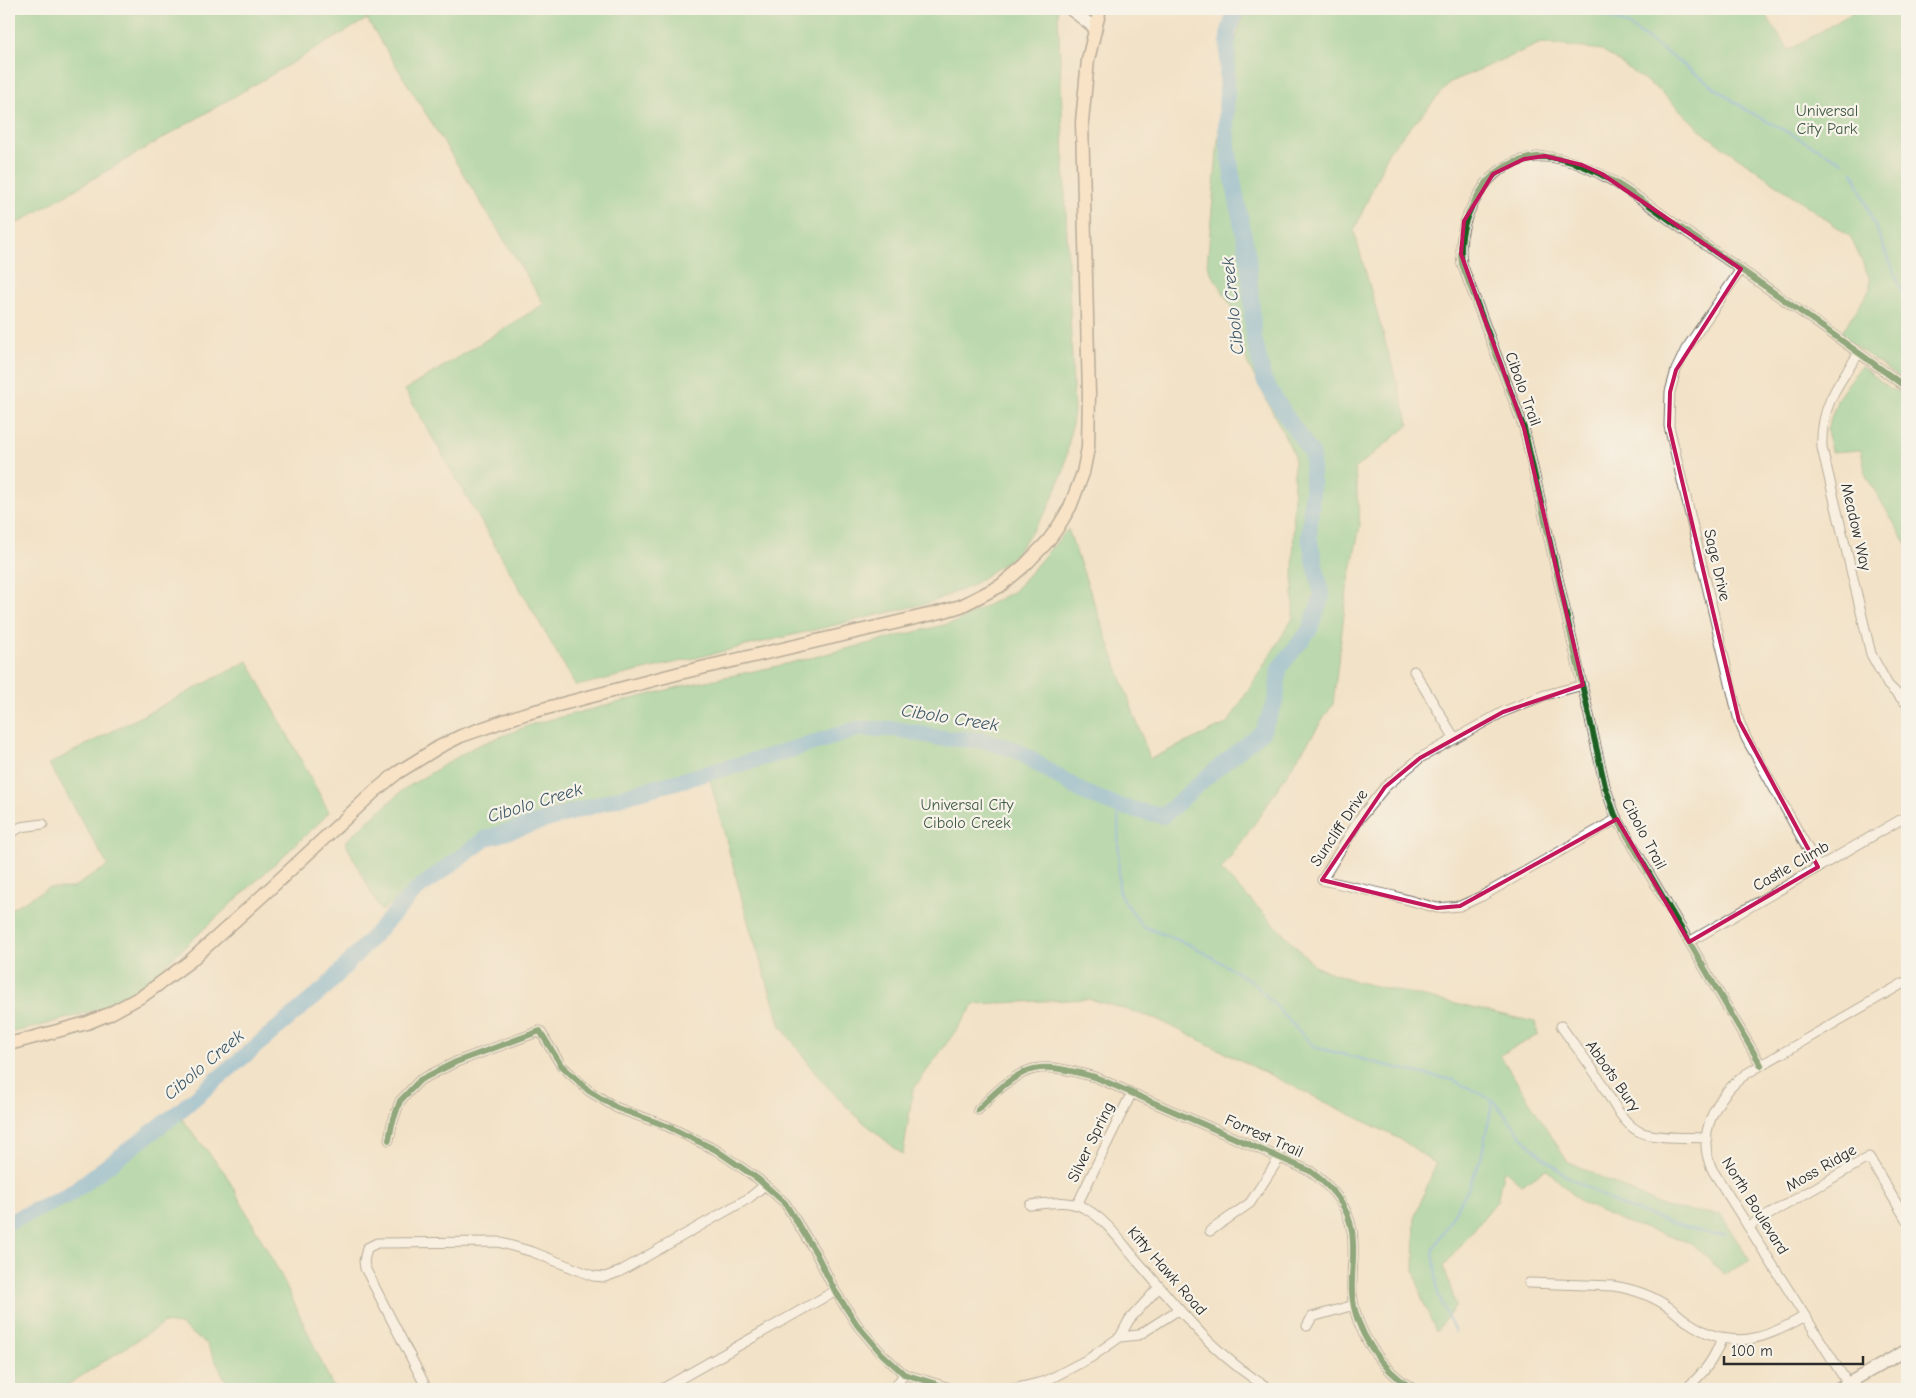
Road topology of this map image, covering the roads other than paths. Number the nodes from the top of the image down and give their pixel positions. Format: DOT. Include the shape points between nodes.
graph roads {
  1 [pos="1070,9"];
  2 [pos="1100,9"];
  3 [pos="1094,28"];
  4 [pos="1740,269"];
  5 [pos="1859,353"];
  6 [pos="1907,388"];
  7 [pos="1414,671"];
  8 [pos="1583,685"];
  9 [pos="1907,704"];
  10 [pos="1454,739"];
  11 [pos="1907,816"];
  12 [pos="1617,819"];
  13 [pos="43,824"];
  14 [pos="9,834"];
  15 [pos="1818,867"];
  16 [pos="1689,942"];
  17 [pos="1907,981"];
  18 [pos="1561,1026"];
  19 [pos="9,1044"];
  20 [pos="1761,1065"];
  21 [pos="1132,1094"];
  22 [pos="978,1110"];
  23 [pos="1707,1138"];
  24 [pos="388,1140"];
  25 [pos="1280,1157"];
  26 [pos="765,1185"];
  27 [pos="1077,1204"];
  28 [pos="1030,1206"];
  29 [pos="1907,1221"];
  30 [pos="1750,1226"];
  31 [pos="1210,1231"];
  32 [pos="1529,1283"];
  33 [pos="1159,1287"];
  34 [pos="835,1291"];
  35 [pos="1354,1305"];
  36 [pos="1178,1310"];
  37 [pos="1805,1316"];
  38 [pos="1307,1326"];
  39 [pos="1120,1337"];
  40 [pos="1722,1337"];
  41 [pos="1907,1350"];
  42 [pos="904,1374"];
  43 [pos="1843,1386"];
  44 [pos="427,1389"];
  45 [pos="662,1389"];
  46 [pos="894,1389"];
  47 [pos="952,1389"];
  48 [pos="1013,1389"];
  49 [pos="1270,1389"];
  50 [pos="1412,1389"];
  51 [pos="1685,1389"];
  1 -- 3 [label="street"];
  2 -- 3 [label="main road"];
  3 -- 19 [label="main road" via="1084,83 1081,140 1090,395 1088,448 1083,473 1070,507 1048,541 1025,565 1000,586 961,606 680,673 524,714 461,736 398,773 375,791 202,950 144,995 87,1023"];
  4 -- 5 [label="street, Cibolo Trail"];
  4 -- 8 [label="street, Cibolo Trail" via="1602,174 1582,165 1545,156 1524,159 1494,174 1464,221 1462,264 1524,428"];
  4 -- 15 [label="street, Sage Drive" via="1686,349 1676,370 1670,392 1669,426 1739,721"];
  5 -- 6 [label="street, Cibolo Trail"];
  5 -- 9 [label="street, Meadow Way" via="1827,405 1822,448 1871,654 1888,685"];
  7 -- 10 [label="street"];
  8 -- 10 [label="street, Suncliff Drive" via="1525,702"];
  8 -- 12 [label="street, Cibolo Trail" via="1605,786"];
  10 -- 12 [label="street, Suncliff Drive" via="1420,758 1385,787 1360,818 1322,880 1437,908 1460,906"];
  11 -- 15 [label="street, Castle Climb"];
  12 -- 16 [label="street, Cibolo Trail"];
  13 -- 14 [label="street" via="21,827"];
  15 -- 16 [label="street, Castle Climb"];
  16 -- 20 [label="street, Cibolo Trail"];
  17 -- 20 [label="street, North Boulevard"];
  18 -- 23 [label="street, Abbots Bury" via="1625,1122 1640,1132 1652,1135"];
  20 -- 23 [label="street, North Boulevard" via="1733,1084 1722,1096 1714,1110"];
  21 -- 22 [label="street, Forrest Trail" via="1071,1070 1033,1069 1015,1078"];
  21 -- 25 [label="street, Forrest Trail"];
  21 -- 27 [label="street, Silver Spring"];
  23 -- 30 [label="street, North Boulevard" via="1709,1164"];
  24 -- 26 [label="street" via="400,1101 420,1080 456,1062 540,1031 561,1065 589,1091 617,1108 667,1126 716,1150"];
  25 -- 31 [label="street" via="1250,1203"];
  25 -- 35 [label="street, Forrest Trail" via="1310,1171 1324,1182 1346,1210 1353,1235"];
  26 -- 34 [label="street" via="785,1203"];
  26 -- 44 [label="street" via="749,1198 605,1277 592,1276 533,1252 498,1242 364,1245 366,1268"];
  27 -- 28 [label="street" via="1059,1202"];
  27 -- 33 [label="street, Kitty Hawk Road" via="1106,1224"];
  29 -- 30 [label="street, Moss Ridge" via="1869,1157"];
  30 -- 37 [label="street, North Boulevard"];
  32 -- 40 [label="street" via="1613,1286 1632,1290 1660,1302 1704,1331"];
  33 -- 36 [label="street, Kitty Hawk Road"];
  33 -- 39 [label="street" via="1129,1320"];
  34 -- 42 [label="street" via="858,1326"];
  34 -- 45 [label="street"];
  35 -- 38 [label="street" via="1312,1317"];
  35 -- 50 [label="street, Forrest Trail" via="1375,1354 1398,1380"];
  36 -- 39 [label="street" via="1139,1335"];
  36 -- 49 [label="street, Kitty Hawk Road" via="1226,1359"];
  37 -- 40 [label="street" via="1761,1338"];
  37 -- 43 [label="street, North Boulevard"];
  39 -- 48 [label="street" via="1090,1358 1046,1381"];
  40 -- 51 [label="street" via="1710,1364"];
  41 -- 43 [label="street"];
  42 -- 46 [label="street"];
  42 -- 47 [label="street"];
}
